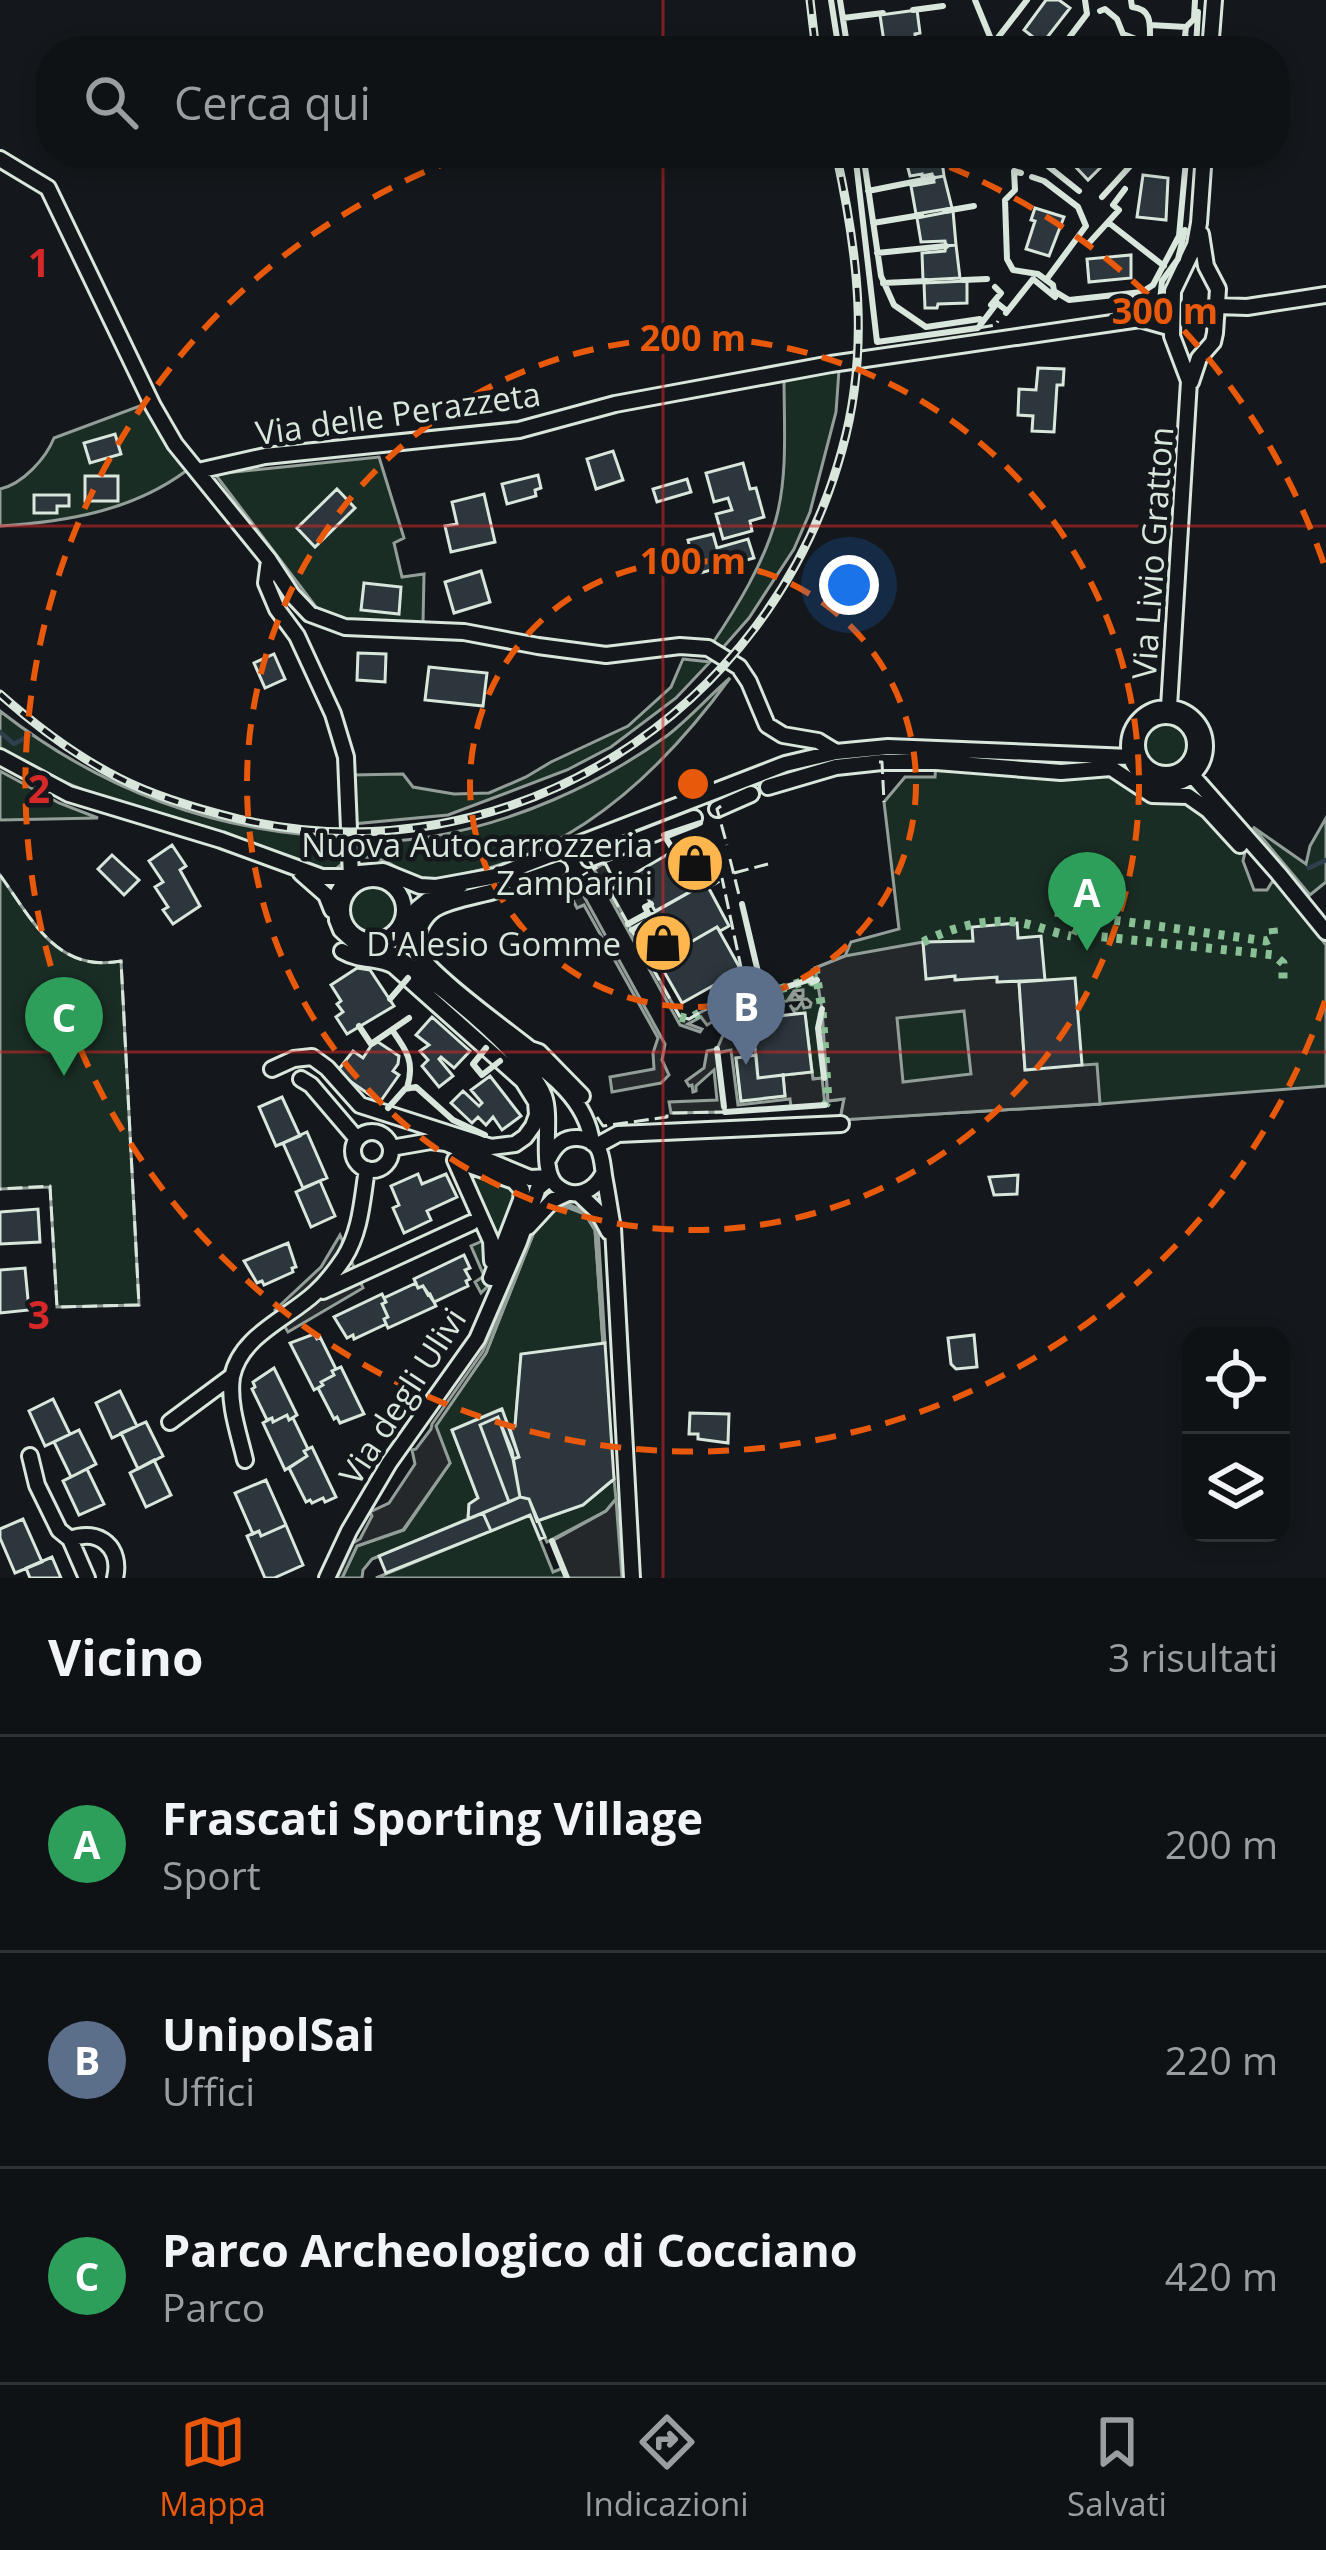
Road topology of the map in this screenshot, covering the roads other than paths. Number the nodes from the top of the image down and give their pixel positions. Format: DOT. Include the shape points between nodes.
graph roads {
  1 [pos="1214,0"];
  2 [pos="1211,36"];
  3 [pos="0,159"];
  4 [pos="1203,168"];
  5 [pos="1199,223"];
  6 [pos="1173,291"];
  7 [pos="1326,295"];
  8 [pos="1217,305"];
  9 [pos="1173,308"];
  10 [pos="1140,319"];
  11 [pos="1172,332"];
  12 [pos="1213,342"];
  13 [pos="1188,400"];
  14 [pos="198,471"];
  15 [pos="269,560"];
  16 [pos="1169,707"];
  17 [pos="836,752"];
  18 [pos="0,757"];
  19 [pos="1135,758"];
  20 [pos="1191,774"];
  21 [pos="768,787"];
  22 [pos="751,794"];
  23 [pos="717,809"];
  24 [pos="694,818"];
  25 [pos="1240,845"];
  26 [pos="589,859"];
  27 [pos="295,868"];
  28 [pos="560,868"];
  29 [pos="351,877"];
  30 [pos="397,879"];
  31 [pos="516,884"];
  32 [pos="461,885"];
  33 [pos="498,890"];
  34 [pos="408,922"];
  35 [pos="342,923"];
  36 [pos="1326,932"];
  37 [pos="364,945"];
  38 [pos="342,952"];
  39 [pos="427,978"];
  40 [pos="488,1031"];
  41 [pos="272,1069"];
  42 [pos="301,1079"];
  43 [pos="582,1096"];
  44 [pos="549,1119"];
  45 [pos="841,1124"];
  46 [pos="357,1139"];
  47 [pos="594,1144"];
  48 [pos="391,1148"];
  49 [pos="459,1148"];
  50 [pos="548,1158"];
  51 [pos="367,1169"];
  52 [pos="603,1174"];
  53 [pos="550,1178"];
  54 [pos="573,1193"];
  55 [pos="471,1223"];
  56 [pos="519,1241"];
  57 [pos="613,1250"];
  58 [pos="491,1278"];
  59 [pos="313,1295"];
  60 [pos="232,1376"];
  61 [pos="170,1423"];
  62 [pos="30,1456"];
  63 [pos="245,1460"];
  64 [pos="70,1539"];
  65 [pos="87,1578"];
  66 [pos="115,1578"];
  67 [pos="327,1578"];
  68 [pos="632,1578"];
  1 -- 2 [label="street"];
  3 -- 14 [label="street" via="48,188 154,406"];
  4 -- 5 [label="street, Via Livio Gratton"];
  5 -- 6 [label="street, Via Livio Gratton"];
  5 -- 8 [label="street, Via Livio Gratton"];
  6 -- 8 [label="street" via="1204,277"];
  6 -- 9 [label="street, Via Livio Gratton"];
  7 -- 8 [label="street"];
  8 -- 12 [label="street, Via Livio Gratton"];
  9 -- 10 [label="street"];
  9 -- 11 [label="street, Via Livio Gratton"];
  10 -- 11 [label="street, Via delle Perazzeta"];
  10 -- 14 [label="street, Via delle Perazzeta" via="832,364 519,430 265,456"];
  11 -- 12 [label="street" via="1191,350"];
  11 -- 13 [label="street, Via Livio Gratton"];
  12 -- 13 [label="street, Via Livio Gratton" via="1194,370"];
  13 -- 16 [label="street, Via Livio Gratton"];
  14 -- 15 [label="street"];
  15 -- 17 [label="street" via="310,614 345,627 464,632 606,655 708,648 739,667 767,725"];
  15 -- 29 [label="street" via="266,583 333,714 346,757"];
  16 -- 19 [label="street" via="1153,710 1130,732"];
  16 -- 20 [label="street" via="1186,712 1205,740"];
  17 -- 19 [label="street"];
  17 -- 32 [label="street"];
  18 -- 27 [label="street" via="69,794"];
  19 -- 19 [label="street" via="1160,773 1178,772 1192,759 1192,730 1177,717 1159,716 1140,733"];
  19 -- 20 [label="street" via="1151,781 1171,784"];
  20 -- 36 [label="street"];
  21 -- 25 [label="street" via="865,763 1111,768 1151,795 1188,796"];
  22 -- 23 [label="street"];
  24 -- 26 [label="street"];
  27 -- 29 [label="street"];
  27 -- 35 [label="street" via="326,895"];
  28 -- 31 [label="street"];
  29 -- 30 [label="street" via="367,870"];
  29 -- 35 [label="street" via="337,896"];
  30 -- 32 [label="street"];
  30 -- 34 [label="street" via="409,898"];
  32 -- 34 [label="street" via="428,900"];
  33 -- 43 [label="street" via="429,913 417,949"];
  34 -- 37 [label="street" via="387,944"];
  34 -- 39 [label="street" via="413,960"];
  35 -- 35 [label="street" via="363,939 384,939 400,925 404,905 385,881 366,880 345,898"];
  35 -- 37 [label="street"];
  37 -- 39 [label="street"];
  38 -- 41 [label="street" via="394,966 524,1082 536,1102 533,1126 515,1144 491,1147 360,1105 312,1058"];
  39 -- 40 [label="street"];
  40 -- 44 [label="street" via="542,1090"];
  40 -- 47 [label="street" via="552,1074 582,1111"];
  42 -- 46 [label="street"];
  44 -- 49 [label="street" via="518,1149"];
  44 -- 50 [label="street"];
  45 -- 47 [label="street" via="618,1134"];
  46 -- 48 [label="street" via="377,1132"];
  46 -- 51 [label="street" via="353,1153"];
  47 -- 50 [label="street" via="566,1139"];
  47 -- 52 [label="street"];
  48 -- 49 [label="street"];
  48 -- 51 [label="street" via="387,1162"];
  49 -- 53 [label="street" via="530,1178"];
  50 -- 53 [label="street"];
  51 -- 59 [label="street" via="348,1252"];
  52 -- 54 [label="street" via="590,1190"];
  52 -- 57 [label="street"];
  53 -- 54 [label="street"];
  53 -- 56 [label="street, Via degli Ulivi" via="538,1188"];
  54 -- 56 [label="street, Via degli Ulivi" via="553,1199"];
  54 -- 57 [label="street" via="598,1212"];
  55 -- 59 [label="street"];
  56 -- 67 [label="street, Via degli Ulivi" via="477,1339 389,1462"];
  57 -- 68 [label="street"];
  58 -- 58 [label="street" via="522,1190 455,1160 491,1241"];
  59 -- 60 [label="street" via="250,1344"];
  60 -- 61 [label="street"];
  60 -- 63 [label="street"];
  62 -- 64 [label="street" via="59,1530"];
  64 -- 65 [label="street"];
  64 -- 66 [label="street" via="91,1534 110,1544"];
}
